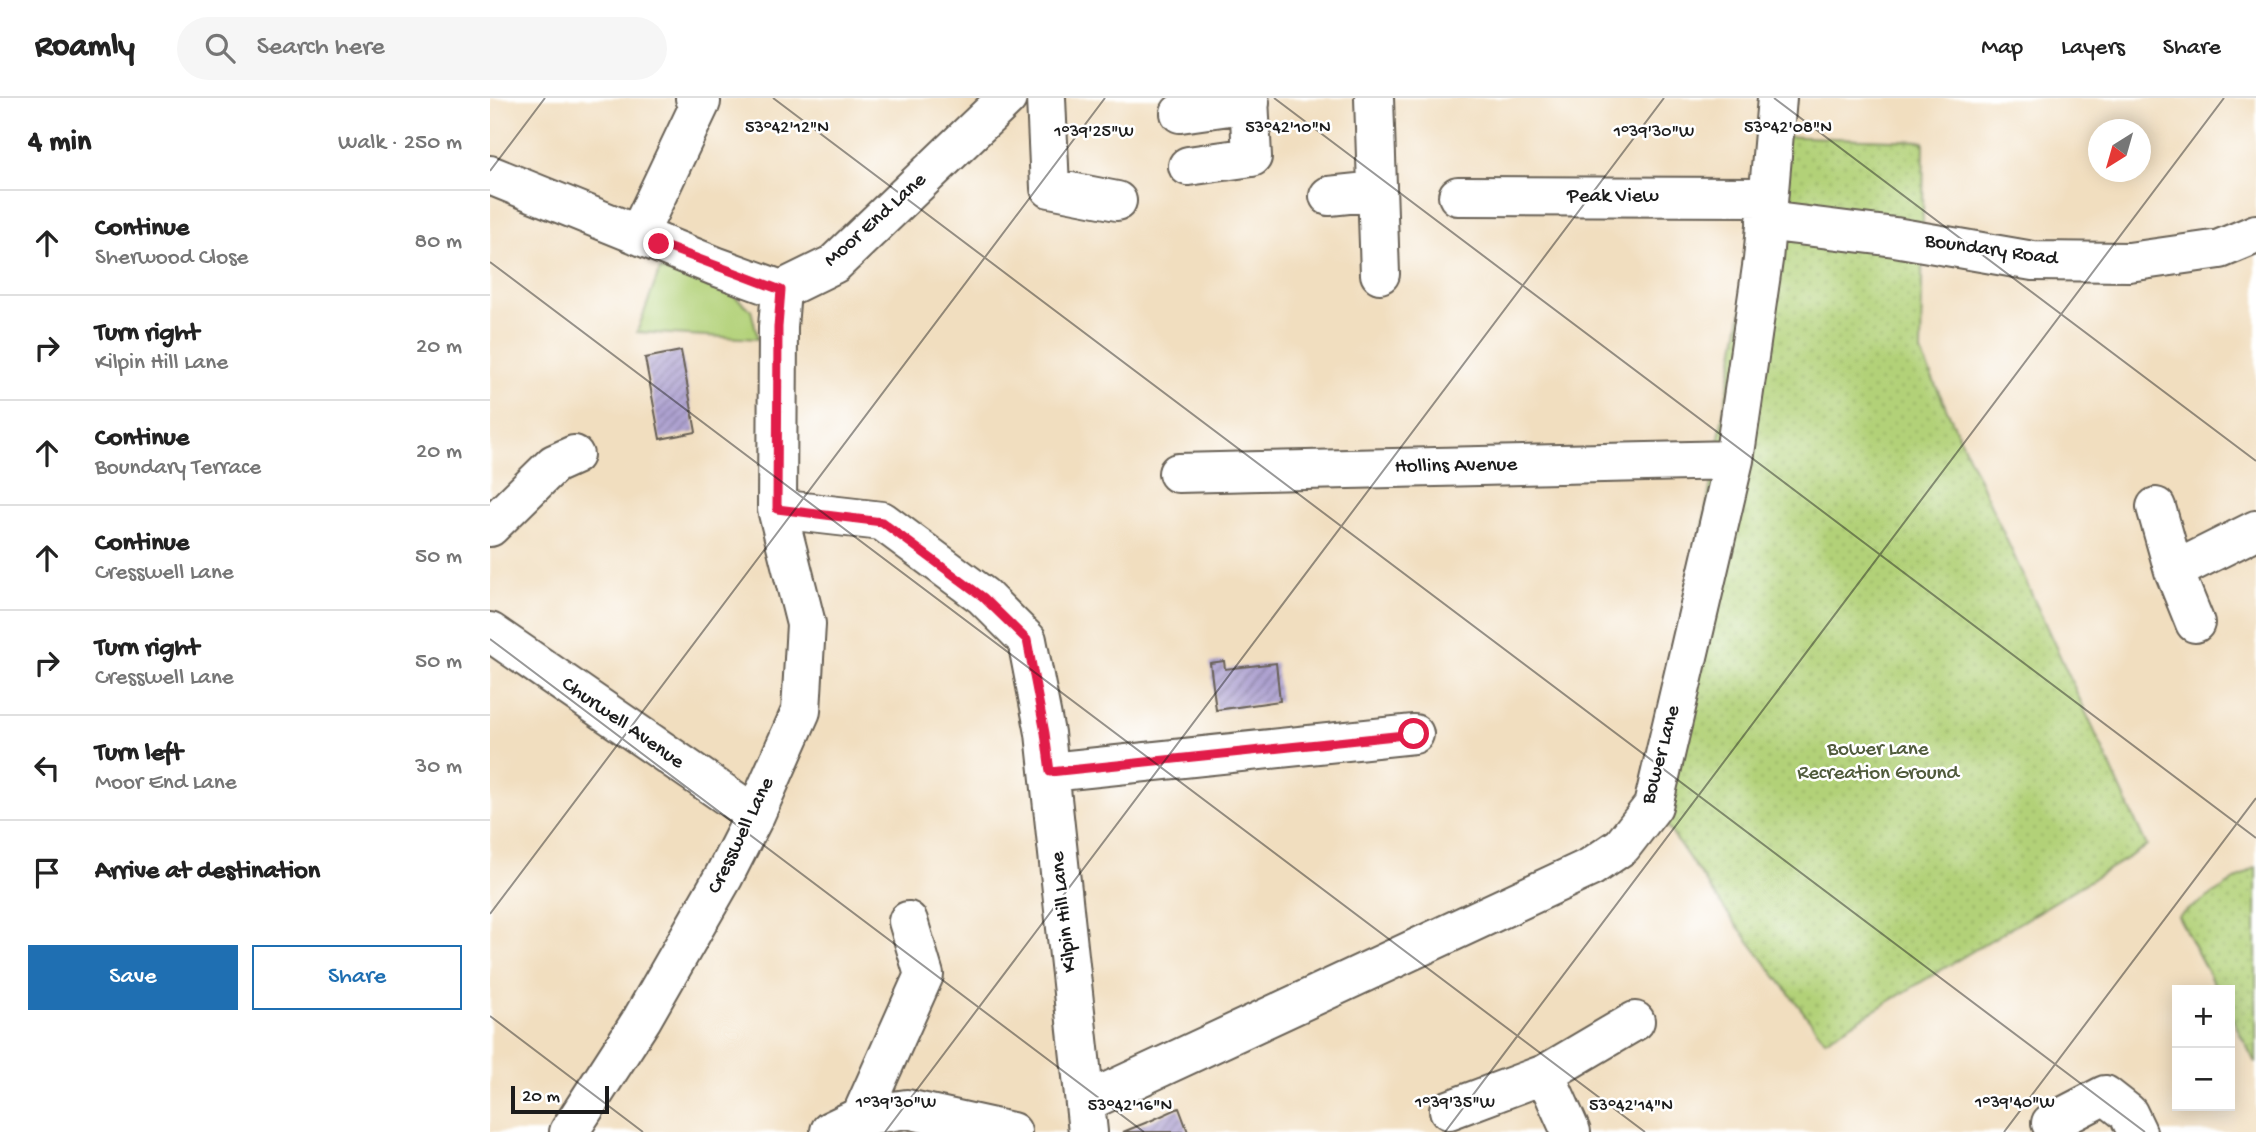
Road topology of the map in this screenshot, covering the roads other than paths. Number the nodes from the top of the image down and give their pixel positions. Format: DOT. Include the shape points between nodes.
graph roads {
  1 [pos="695,98"];
  2 [pos="1007,98"];
  3 [pos="1046,98"];
  4 [pos="1374,98"];
  5 [pos="1777,98"];
  6 [pos="1249,101"];
  7 [pos="1180,113"];
  8 [pos="1188,166"];
  9 [pos="490,175"];
  10 [pos="1377,191"];
  11 [pos="1329,196"];
  12 [pos="1458,196"];
  13 [pos="1117,201"];
  14 [pos="1767,209"];
  15 [pos="2256,234"];
  16 [pos="638,235"];
  17 [pos="1380,274"];
  18 [pos="781,290"];
  19 [pos="575,455"];
  20 [pos="1734,460"];
  21 [pos="1178,473"];
  22 [pos="2156,507"];
  23 [pos="777,509"];
  24 [pos="490,527"];
  25 [pos="2256,530"];
  26 [pos="2174,571"];
  27 [pos="2194,623"];
  28 [pos="490,632"];
  29 [pos="1414,734"];
  30 [pos="1050,772"];
  31 [pos="755,815"];
  32 [pos="908,921"];
  33 [pos="1635,1021"];
  34 [pos="1545,1074"];
  35 [pos="1449,1110"];
  36 [pos="1087,1117"];
  37 [pos="846,1123"];
  38 [pos="2051,1124"];
  39 [pos="569,1132"];
  40 [pos="1012,1132"];
  41 [pos="1571,1132"];
  42 [pos="2137,1132"];
  1 -- 16 [label="street" via="701,102"];
  2 -- 18 [label="street, Moor End Lane" via="834,264"];
  3 -- 13 [label="street" via="1050,188"];
  4 -- 10 [label="street"];
  5 -- 14 [label="street, Bower Lane"];
  6 -- 7 [label="street"];
  6 -- 8 [label="street" via="1252,158"];
  9 -- 16 [label="street"];
  10 -- 11 [label="street"];
  10 -- 17 [label="street"];
  12 -- 14 [label="street, Peak View"];
  14 -- 15 [label="street, Boundary Road" via="2033,261 2129,262 2220,249"];
  14 -- 20 [label="street, Bower Lane"];
  16 -- 18 [label="street"];
  18 -- 23 [label="street, Cresswell Lane"];
  19 -- 24 [label="street" via="554,464"];
  20 -- 21 [label="street, Hollins Avenue"];
  20 -- 36 [label="street, Bower Lane" via="1653,806 1622,846 1591,867"];
  22 -- 26 [label="street"];
  23 -- 30 [label="street, Kilpin Hill Lane" via="882,522 983,597 1027,640"];
  23 -- 31 [label="street, Cresswell Lane" via="806,624 802,711"];
  25 -- 26 [label="street"];
  26 -- 27 [label="street"];
  28 -- 31 [label="street, Churwell Avenue"];
  29 -- 30 [label="street"];
  30 -- 36 [label="street, Kilpin Hill Lane"];
  31 -- 39 [label="street, Cresswell Lane" via="642,1019"];
  32 -- 37 [label="street" via="924,975"];
  33 -- 34 [label="street"];
  34 -- 35 [label="street"];
  34 -- 41 [label="street"];
  37 -- 40 [label="street" via="907,1109"];
  38 -- 42 [label="street" via="2112,1087"];
}
